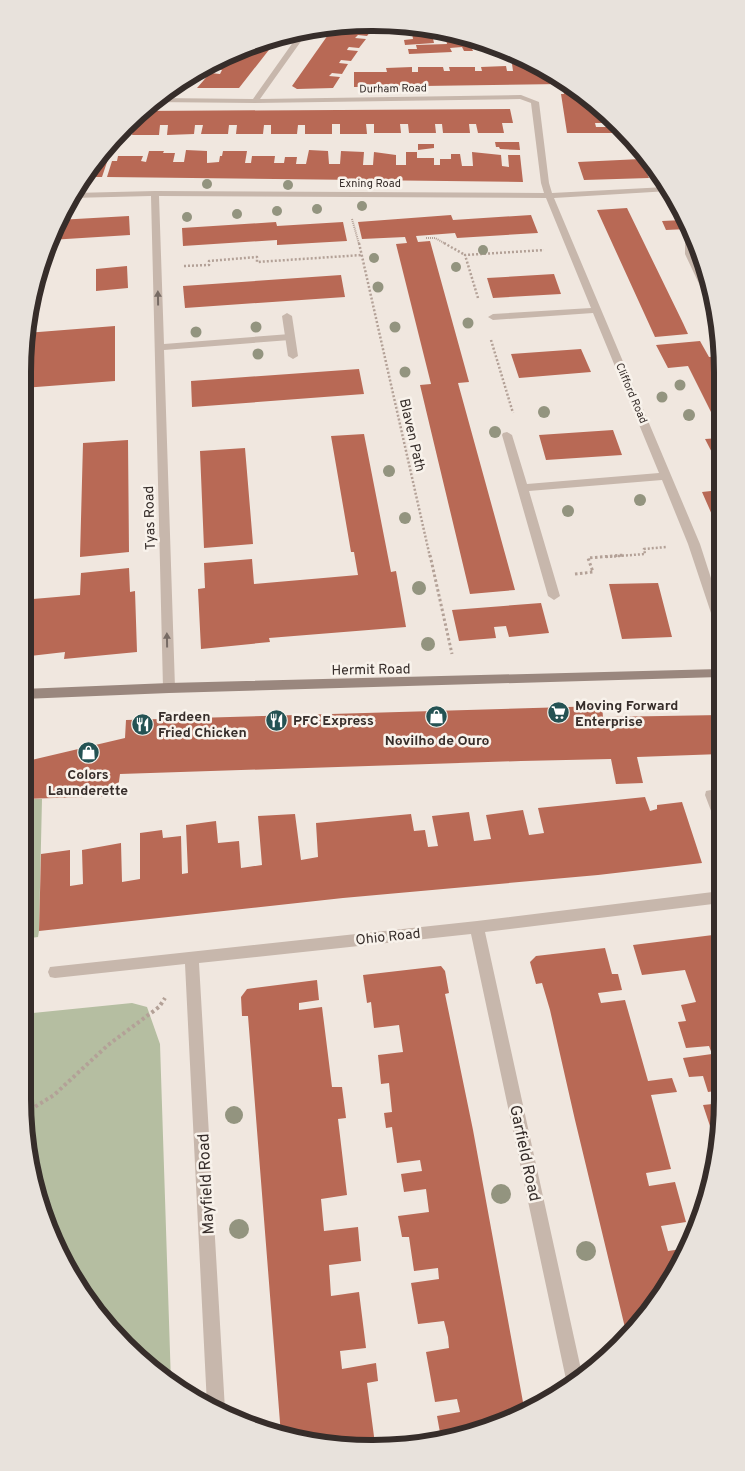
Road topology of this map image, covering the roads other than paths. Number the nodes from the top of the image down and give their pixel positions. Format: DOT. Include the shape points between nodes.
graph roads {
  1 [pos="299,40"];
  2 [pos="168,100"];
  3 [pos="255,101"];
  4 [pos="661,190"];
  5 [pos="156,193"];
  6 [pos="81,196"];
  7 [pos="549,196"];
  8 [pos="689,245"];
  9 [pos="700,276"];
  10 [pos="597,310"];
  11 [pos="287,316"];
  12 [pos="493,317"];
  13 [pos="290,337"];
  14 [pos="160,347"];
  15 [pos="293,356"];
  16 [pos="507,435"];
  17 [pos="667,476"];
  18 [pos="522,488"];
  19 [pos="554,596"];
  20 [pos="714,604"];
  21 [pos="714,673"];
  22 [pos="169,688"];
  23 [pos="31,694"];
  24 [pos="711,795"];
  25 [pos="714,802"];
  26 [pos="714,898"];
  27 [pos="477,927"];
  28 [pos="192,958"];
  29 [pos="55,972"];
  30 [pos="573,1374"];
  31 [pos="216,1401"];
  1 -- 3 [label="street"];
  2 -- 3 [label="street, Durham Road"];
  3 -- 7 [label="street, Durham Road" via="529,98 535,102"];
  4 -- 7 [label="street, Exning Road"];
  5 -- 6 [label="street, Exning Road"];
  5 -- 7 [label="street, Exning Road"];
  14 -- 5 [label="street, Tyas Road, one-way"];
  7 -- 10 [label="street, Clifford Road"];
  8 -- 9 [label="street" via="689,254"];
  10 -- 12 [label="street"];
  10 -- 17 [label="street, Clifford Road"];
  11 -- 13 [label="street"];
  13 -- 14 [label="street"];
  13 -- 15 [label="street"];
  22 -- 14 [label="street, Tyas Road, one-way"];
  16 -- 18 [label="street"];
  17 -- 18 [label="street"];
  17 -- 20 [label="street, Clifford Road"];
  18 -- 19 [label="street"];
  21 -- 22 [label="street, Hermit Road"];
  22 -- 23 [label="street, Hermit Road"];
  24 -- 25 [label="street"];
  26 -- 27 [label="street, Ohio Road"];
  27 -- 28 [label="street, Ohio Road"];
  27 -- 30 [label="street, Garfield Road"];
  28 -- 29 [label="street, Ohio Road"];
  28 -- 31 [label="street, Mayfield Road"];
}
